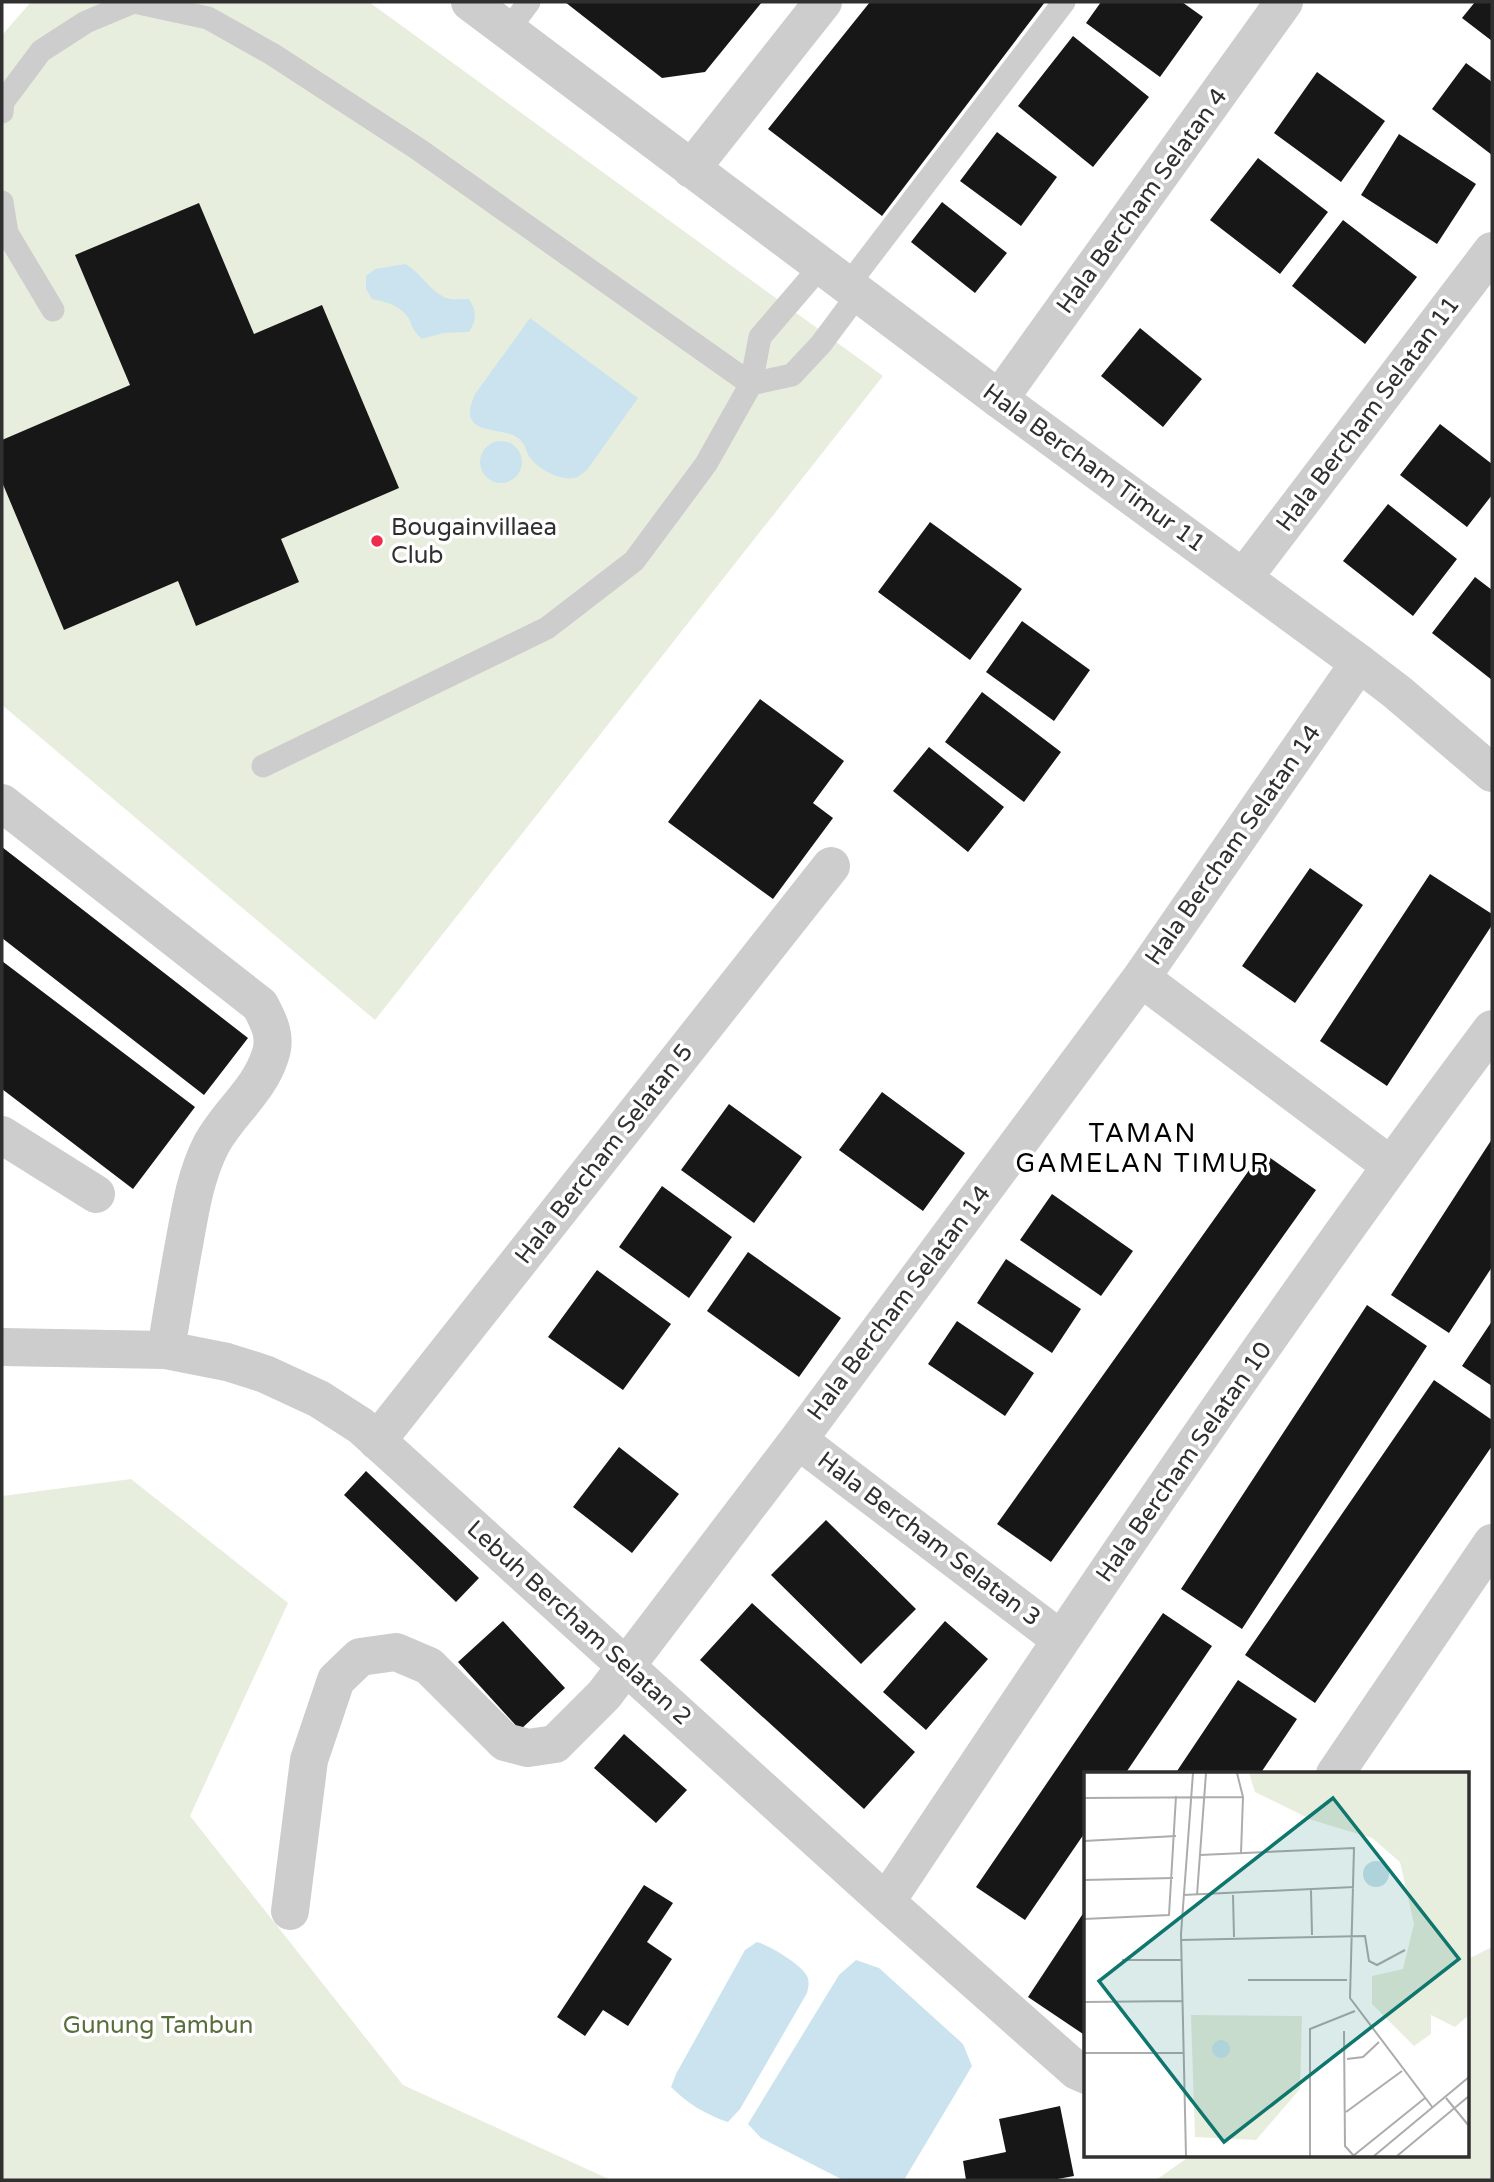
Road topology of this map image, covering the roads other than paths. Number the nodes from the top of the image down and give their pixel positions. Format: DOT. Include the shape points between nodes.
graph roads {
  1 [pos="470,2"];
  2 [pos="823,2"];
  3 [pos="1064,2"];
  4 [pos="1284,2"];
  5 [pos="519,16"];
  6 [pos="2,112"];
  7 [pos="691,169"];
  8 [pos="2,202"];
  9 [pos="1492,251"];
  10 [pos="843,281"];
  11 [pos="53,310"];
  12 [pos="751,384"];
  13 [pos="999,399"];
  14 [pos="1244,578"];
  15 [pos="1359,663"];
  16 [pos="263,766"];
  17 [pos="1492,773"];
  18 [pos="2,803"];
  19 [pos="831,866"];
  20 [pos="1141,978"];
  21 [pos="1492,1028"];
  22 [pos="2,1135"];
  23 [pos="1390,1165"];
  24 [pos="96,1194"];
  25 [pos="2,1347"];
  26 [pos="166,1350"];
  27 [pos="798,1440"];
  28 [pos="377,1441"];
  29 [pos="1492,1543"];
  30 [pos="1060,1639"];
  31 [pos="626,1664"];
  32 [pos="1336,1772"];
  33 [pos="886,1902"];
  34 [pos="290,1912"];
  35 [pos="1081,2073"];
  1 -- 5 [label="street, Hala Bercham Timur 11"];
  2 -- 7 [label="street"];
  3 -- 10 [label="lane"];
  4 -- 13 [label="street, Hala Bercham Selatan 4"];
  5 -- 7 [label="street, Hala Bercham Timur 11"];
  6 -- 12 [label="lane" via="3,102 41,51 86,22 134,2 208,18 418,149"];
  7 -- 10 [label="street, Hala Bercham Timur 11"];
  8 -- 11 [label="lane" via="7,233"];
  9 -- 14 [label="street, Hala Bercham Selatan 11"];
  10 -- 12 [label="lane" via="760,337"];
  10 -- 12 [label="lane" via="821,344 792,375"];
  10 -- 13 [label="street, Hala Bercham Timur 11"];
  12 -- 16 [label="lane" via="706,464 634,561 547,628"];
  13 -- 14 [label="street, Hala Bercham Timur 11"];
  14 -- 15 [label="street, Hala Bercham Timur 11"];
  15 -- 17 [label="street, Hala Bercham Timur 11"];
  15 -- 20 [label="street, Hala Bercham Selatan 14"];
  18 -- 26 [label="street" via="260,1005 269,1022 271,1054 259,1082 211,1145 195,1184"];
  19 -- 28 [label="street, Hala Bercham Selatan 5"];
  20 -- 23 [label="street"];
  20 -- 27 [label="street, Hala Bercham Selatan 14"];
  21 -- 23 [label="street, Hala Bercham Selatan 10"];
  22 -- 24 [label="street"];
  23 -- 30 [label="street, Hala Bercham Selatan 10"];
  25 -- 26 [label="street, Lebuh Bercham Selatan 2"];
  26 -- 28 [label="street, Lebuh Bercham Selatan 2" via="265,1374 320,1399"];
  27 -- 30 [label="street, Hala Bercham Selatan 3"];
  27 -- 31 [label="street, Hala Bercham Selatan 14"];
  28 -- 31 [label="street, Lebuh Bercham Selatan 2"];
  29 -- 32 [label="street"];
  30 -- 33 [label="street, Hala Bercham Selatan 10"];
  31 -- 33 [label="street, Lebuh Bercham Selatan 2"];
  31 -- 34 [label="street, Hala Bercham Selatan 14" via="604,1695 555,1744 528,1748 505,1742 429,1666 396,1652 360,1657 336,1680 309,1760"];
  33 -- 35 [label="street, Lebuh Bercham Selatan 2"];
}
